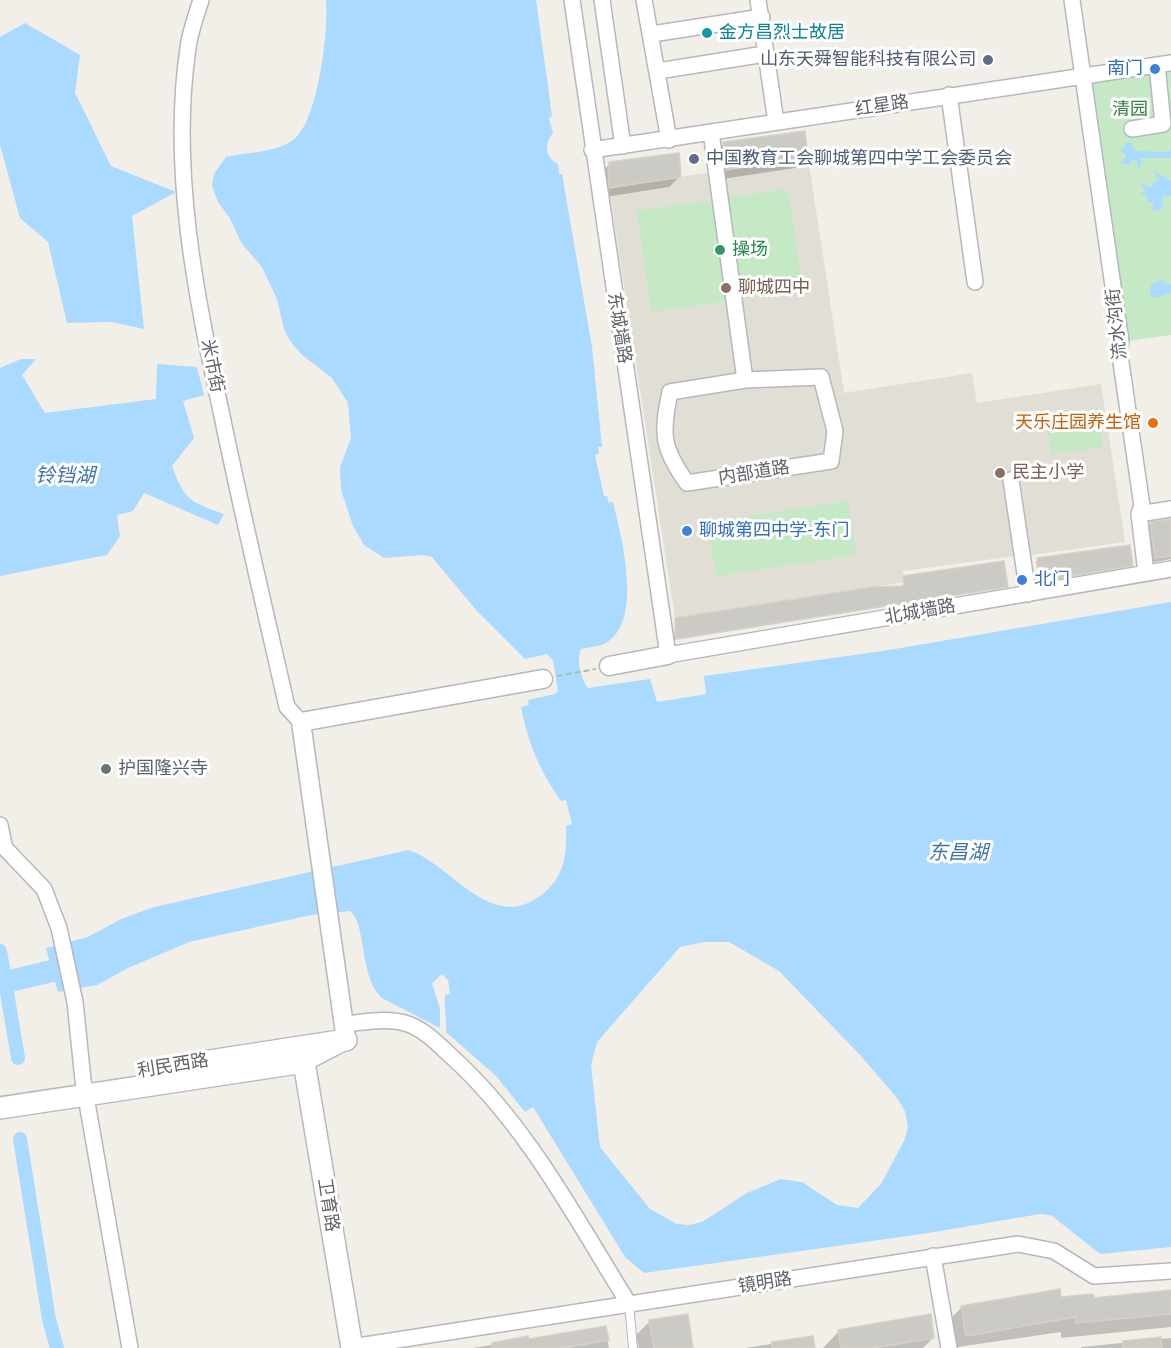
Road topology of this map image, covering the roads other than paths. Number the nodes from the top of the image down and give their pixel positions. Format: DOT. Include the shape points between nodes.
graph roads {
  1 [pos="201,0"];
  2 [pos="572,0"];
  3 [pos="602,0"];
  4 [pos="644,0"];
  5 [pos="758,0"];
  6 [pos="1072,0"];
  7 [pos="762,17"];
  8 [pos="652,34"];
  9 [pos="765,54"];
  10 [pos="1164,64"];
  11 [pos="658,71"];
  12 [pos="1084,75"];
  13 [pos="949,95"];
  14 [pos="776,122"];
  15 [pos="1132,129"];
  16 [pos="711,132"];
  17 [pos="669,140"];
  18 [pos="623,146"];
  19 [pos="592,150"];
  20 [pos="975,282"];
  21 [pos="745,380"];
  22 [pos="1011,480"];
  23 [pos="1171,509"];
  24 [pos="1139,514"];
  25 [pos="1171,569"];
  26 [pos="1146,573"];
  27 [pos="1028,594"];
  28 [pos="668,655"];
  29 [pos="609,666"];
  30 [pos="543,679"];
  31 [pos="301,722"];
  32 [pos="0,825"];
  33 [pos="2,844"];
  34 [pos="346,1032"];
  35 [pos="298,1063"];
  36 [pos="85,1086"];
  37 [pos="0,1094"];
  38 [pos="0,1108"];
  39 [pos="933,1256"];
  40 [pos="1171,1271"];
  41 [pos="629,1304"];
  42 [pos="130,1348"];
  43 [pos="338,1348"];
  44 [pos="352,1348"];
  45 [pos="633,1348"];
  46 [pos="949,1348"];
  1 -- 31 [label="street, 米市街" via="188,46 181,119 185,202 207,346 260,597 287,707"];
  2 -- 19 [label="street, 东城墙路"];
  3 -- 18 [label="street"];
  4 -- 8 [label="street"];
  5 -- 7 [label="street"];
  6 -- 12 [label="street, 流水沟街"];
  7 -- 8 [label="street"];
  7 -- 9 [label="street"];
  8 -- 11 [label="street"];
  9 -- 11 [label="street"];
  9 -- 14 [label="street"];
  10 -- 12 [label="street, 红星路"];
  10 -- 15 [label="street" via="1163,124"];
  11 -- 17 [label="street"];
  12 -- 13 [label="street, 红星路"];
  12 -- 24 [label="street, 流水沟街" via="1142,506"];
  13 -- 14 [label="street, 红星路"];
  13 -- 20 [label="street"];
  14 -- 16 [label="street, 红星路"];
  16 -- 17 [label="street, 红星路"];
  16 -- 21 [label="street"];
  17 -- 18 [label="street, 红星路"];
  18 -- 19 [label="street, 红星路"];
  19 -- 28 [label="street, 东城墙路"];
  21 -- 21 [label="street, 内部道路" via="670,392 664,423 669,459 687,483 831,461 835,431 820,377"];
  22 -- 27 [label="street"];
  23 -- 24 [label="street"];
  24 -- 26 [label="street, 流水沟街"];
  25 -- 26 [label="street, 北城墙路"];
  26 -- 27 [label="street, 北城墙路"];
  27 -- 28 [label="street, 北城墙路"];
  28 -- 29 [label="street"];
  30 -- 31 [label="street"];
  31 -- 34 [label="street"];
  32 -- 33 [label="street"];
  33 -- 36 [label="street" via="44,889 59,928 75,1002"];
  34 -- 35 [label="street"];
  34 -- 36 [label="main road, 利民西路"];
  34 -- 41 [label="street" via="385,1020 411,1025 472,1075 525,1140"];
  35 -- 36 [label="main road, 利民西路"];
  35 -- 43 [label="main road, 卫育路"];
  35 -- 44 [label="main road, 卫育路"];
  36 -- 37 [label="main road, 利民西路"];
  36 -- 38 [label="main road, 利民西路"];
  36 -- 42 [label="street"];
  39 -- 40 [label="street, 镜明路" via="1018,1244 1054,1251 1094,1276"];
  39 -- 41 [label="street, 镜明路"];
  39 -- 46 [label="street"];
  41 -- 44 [label="street, 镜明路"];
  41 -- 45 [label="lane"];
}
